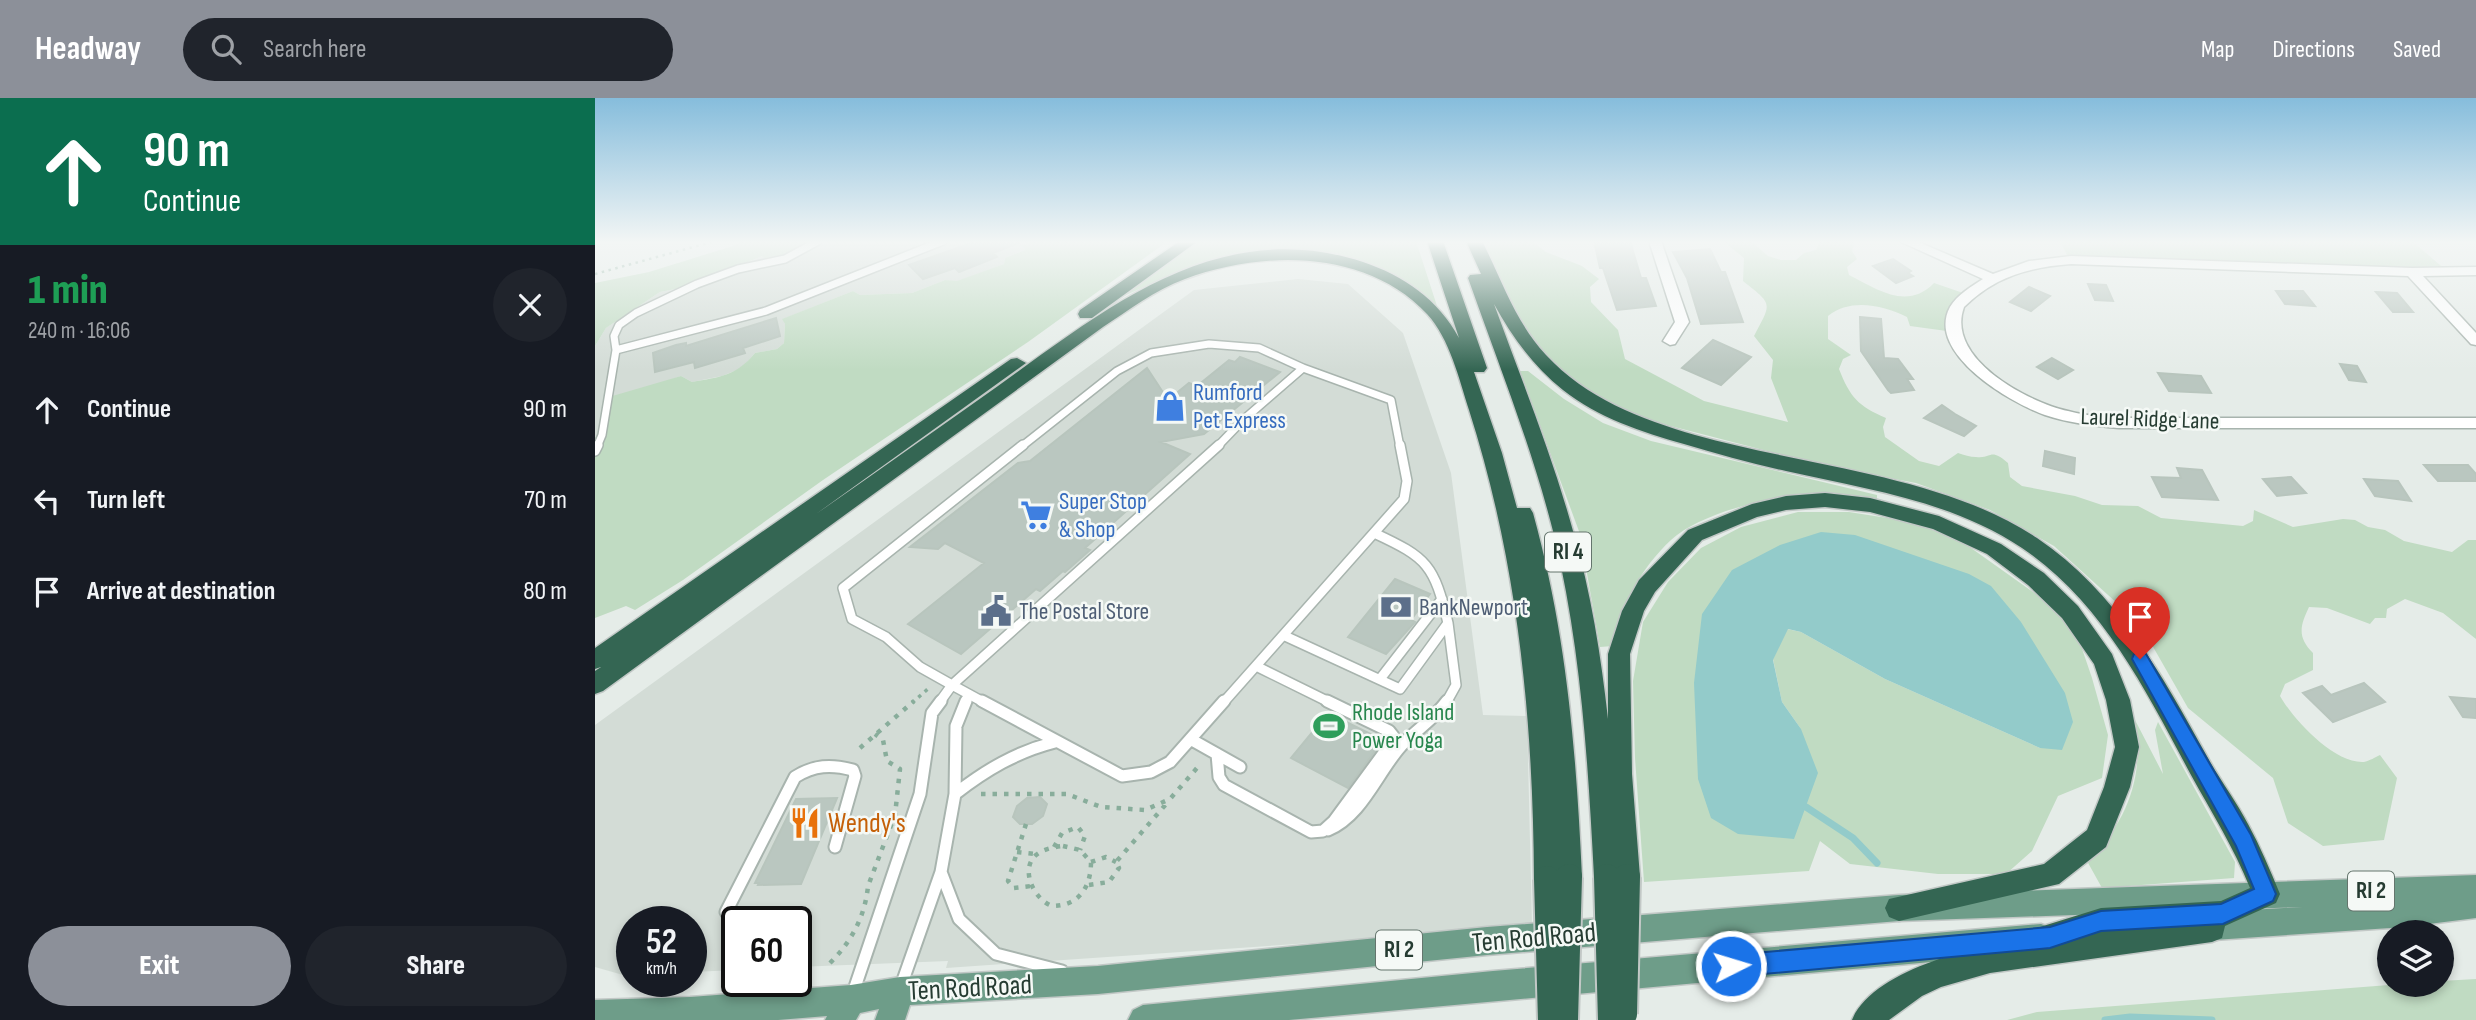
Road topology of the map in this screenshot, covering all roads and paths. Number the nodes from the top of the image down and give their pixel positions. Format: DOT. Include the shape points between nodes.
graph roads {
  1 [pos="697,284"];
  2 [pos="834,284"];
  3 [pos="1129,284"];
  4 [pos="1164,284"];
  5 [pos="1398,284"];
  6 [pos="1450,284"];
  7 [pos="1479,284"];
  8 [pos="1493,284"];
  9 [pos="1669,284"];
  10 [pos="1984,284"];
  11 [pos="2423,284"];
  12 [pos="1670,341"];
  13 [pos="2476,341"];
  14 [pos="616,350"];
  15 [pos="1303,368"];
  16 [pos="2476,423"];
  17 [pos="595,451"];
  18 [pos="1374,533"];
  19 [pos="1442,600"];
  20 [pos="1448,623"];
  21 [pos="1285,635"];
  22 [pos="595,660"];
  23 [pos="1258,667"];
  24 [pos="940,678"];
  25 [pos="1380,679"];
  26 [pos="595,684"];
  27 [pos="952,685"];
  28 [pos="968,695"];
  29 [pos="875,734"];
  30 [pos="1192,740"];
  31 [pos="1056,742"];
  32 [pos="860,748"];
  33 [pos="1217,754"];
  34 [pos="1240,767"];
  35 [pos="1197,768"];
  36 [pos="981,793"];
  37 [pos="955,794"];
  38 [pos="1170,799"];
  39 [pos="1026,824"];
  40 [pos="1323,831"];
  41 [pos="1054,847"];
  42 [pos="835,848"];
  43 [pos="1080,850"];
  44 [pos="1017,852"];
  45 [pos="1038,854"];
  46 [pos="1091,862"];
  47 [pos="1116,862"];
  48 [pos="941,873"];
  49 [pos="1617,877"];
  50 [pos="1558,878"];
  51 [pos="1088,885"];
  52 [pos="1031,886"];
  53 [pos="2476,888"];
  54 [pos="2266,894"];
  55 [pos="2476,905"];
  56 [pos="729,906"];
  57 [pos="1899,908"];
  58 [pos="2227,926"];
  59 [pos="2050,937"];
  60 [pos="830,963"];
  61 [pos="1098,980"];
  62 [pos="900,991"];
  63 [pos="845,1010"];
  64 [pos="595,1016"];
  65 [pos="890,1020"];
  66 [pos="1143,1020"];
  67 [pos="1551,1020"];
  68 [pos="1565,1020"];
  69 [pos="1611,1020"];
  70 [pos="1624,1020"];
  71 [pos="1867,1020"];
  1 -- 14 [label="lane" via="619,325 614,336"];
  2 -- 14 [label="lane" via="766,311"];
  3 -- 22 [label="highway"];
  4 -- 26 [label="highway" via="1097,323"];
  5 -- 50 [label="highway" via="1434,312 1452,338 1485,428 1514,534"];
  6 -- 50 [label="highway, RI 4" via="1496,418 1542,587 1559,702"];
  7 -- 49 [label="highway, RI 4" via="1564,534 1586,637"];
  8 -- 54 [label="highway" via="1523,337 1559,378 1598,405 1644,426 1724,450 1949,505 2004,528 2069,573 2102,606 2151,675 2244,841"];
  9 -- 12 [label="street" via="1682,322"];
  10 -- 16 [label="street, Laurel Ridge Lane" via="1959,303 1954,318 1965,354 2007,391 2046,410 2125,422"];
  11 -- 13 [label="street"];
  14 -- 17 [label="lane" via="602,435"];
  15 -- 18 [label="lane" via="1391,400 1408,481 1404,499"];
  15 -- 24 [label="lane" via="1259,348 1209,344 1151,353 1117,371 843,588 852,619 887,637 920,667"];
  15 -- 27 [label="lane"];
  18 -- 19 [label="lane" via="1410,549 1432,567"];
  18 -- 21 [label="lane"];
  19 -- 20 [label="lane"];
  19 -- 25 [label="lane"];
  20 -- 25 [label="lane" via="1400,689"];
  20 -- 40 [label="lane" via="1456,685 1446,703 1402,745 1345,823"];
  21 -- 23 [label="lane"];
  21 -- 25 [label="lane"];
  23 -- 30 [label="lane"];
  23 -- 40 [label="lane" via="1393,736 1353,797"];
  24 -- 27 [label="lane"];
  24 -- 29 [label="path"];
  27 -- 28 [label="lane"];
  27 -- 63 [label="lane" via="932,713 920,794"];
  28 -- 31 [label="lane"];
  28 -- 37 [label="lane" via="957,726"];
  29 -- 32 [label="path"];
  29 -- 60 [label="path" via="883,740 887,761 900,769 895,815 853,937"];
  30 -- 31 [label="lane" via="1170,762 1151,772 1122,776"];
  30 -- 33 [label="lane"];
  31 -- 37 [label="lane" via="1027,748 989,767"];
  33 -- 34 [label="lane"];
  33 -- 40 [label="lane" via="1219,776 1234,792 1303,829"];
  35 -- 38 [label="path"];
  36 -- 38 [label="path" via="1077,796 1101,807 1130,811"];
  37 -- 48 [label="lane"];
  38 -- 47 [label="path"];
  39 -- 44 [label="path"];
  41 -- 43 [label="path"];
  41 -- 43 [label="path" via="1064,831 1078,827 1084,836"];
  41 -- 45 [label="path"];
  42 -- 56 [label="lane" via="855,776 853,770 832,763 810,767 796,777"];
  43 -- 46 [label="path"];
  44 -- 45 [label="path"];
  44 -- 52 [label="path" via="1010,886"];
  45 -- 52 [label="path" via="1032,862"];
  46 -- 47 [label="path" via="1106,857"];
  46 -- 51 [label="path"];
  47 -- 51 [label="path" via="1119,868 1109,882"];
  48 -- 61 [label="lane" via="959,919 996,954"];
  48 -- 62 [label="lane"];
  49 -- 57 [label="highway" via="1619,654 1633,611 1647,586 1695,535 1752,511 1825,500 1870,505 1950,528 1994,548 2045,587 2070,612 2104,661 2127,747 2097,838 2050,875"];
  49 -- 69 [label="highway, RI 4, bridge"];
  49 -- 70 [label="highway, bridge"];
  50 -- 67 [label="highway, bridge"];
  50 -- 68 [label="highway, RI 4, bridge"];
  51 -- 52 [label="path" via="1074,901 1055,906 1038,899"];
  53 -- 54 [label="main road, Ten Rod Road / RI 2"];
  54 -- 57 [label="main road, Ten Rod Road / RI 2"];
  54 -- 59 [label="highway" via="2223,914 2101,921"];
  55 -- 58 [label="main road, Ten Rod Road / RI 2"];
  57 -- 61 [label="main road, Ten Rod Road / RI 2" via="1487,941"];
  58 -- 59 [label="main road, Ten Rod Road / RI 2"];
  58 -- 71 [label="highway" via="1954,965 1883,1003"];
  59 -- 66 [label="main road, Ten Rod Road / RI 2"];
  61 -- 62 [label="main road, Ten Rod Road / RI 2"];
  62 -- 63 [label="main road, Ten Rod Road / RI 2"];
  62 -- 65 [label="main road"];
  63 -- 64 [label="main road, Ten Rod Road / RI 2"];
}
